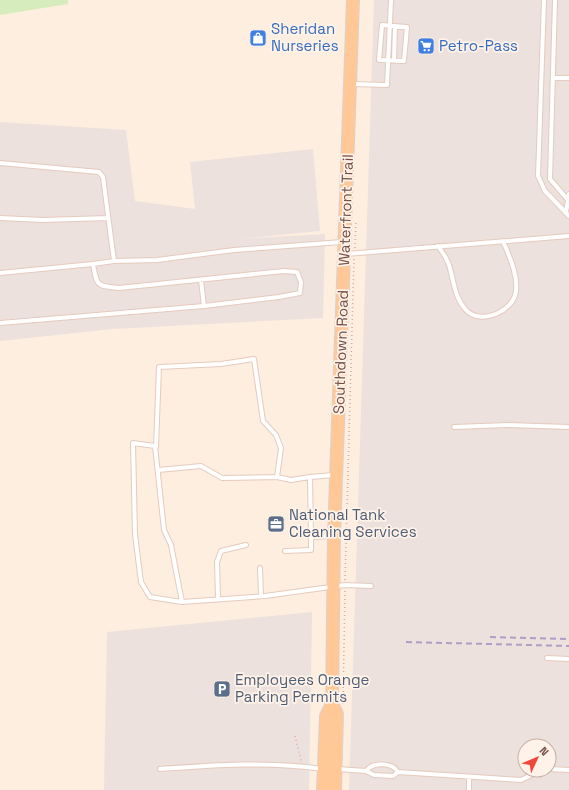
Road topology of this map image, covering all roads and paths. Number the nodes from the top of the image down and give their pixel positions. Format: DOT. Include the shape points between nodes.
graph roads {
  1 [pos="353,0"];
  2 [pos="391,0"];
  3 [pos="544,0"];
  4 [pos="555,0"];
  5 [pos="389,26"];
  6 [pos="395,26"];
  7 [pos="388,60"];
  8 [pos="394,61"];
  9 [pos="553,78"];
  10 [pos="569,78"];
  11 [pos="350,84"];
  12 [pos="0,163"];
  13 [pos="569,194"];
  14 [pos="568,200"];
  15 [pos="568,214"];
  16 [pos="356,216"];
  17 [pos="0,218"];
  18 [pos="108,218"];
  19 [pos="569,236"];
  20 [pos="503,241"];
  21 [pos="345,242"];
  22 [pos="438,246"];
  23 [pos="349,254"];
  24 [pos="114,260"];
  25 [pos="93,264"];
  26 [pos="0,273"];
  27 [pos="201,280"];
  28 [pos="204,306"];
  29 [pos="0,323"];
  30 [pos="454,427"];
  31 [pos="569,427"];
  32 [pos="156,447"];
  33 [pos="158,470"];
  34 [pos="336,474"];
  35 [pos="277,477"];
  36 [pos="310,477"];
  37 [pos="334,536"];
  38 [pos="311,537"];
  39 [pos="246,545"];
  40 [pos="285,551"];
  41 [pos="260,568"];
  42 [pos="339,586"];
  43 [pos="371,586"];
  44 [pos="261,596"];
  45 [pos="218,598"];
  46 [pos="182,602"];
  47 [pos="547,658"];
  48 [pos="569,659"];
  49 [pos="343,710"];
  50 [pos="295,736"];
  51 [pos="302,766"];
  52 [pos="160,769"];
  53 [pos="330,769"];
  54 [pos="557,770"];
  55 [pos="569,770"];
  56 [pos="366,771"];
  57 [pos="398,772"];
  58 [pos="469,777"];
  59 [pos="525,778"];
  60 [pos="323,790"];
  61 [pos="334,790"];
  62 [pos="469,790"];
  1 -- 11 [label="main road, Southdown Road"];
  2 -- 5 [label="lane"];
  3 -- 15 [label="lane" via="538,176 546,191"];
  4 -- 9 [label="lane"];
  5 -- 6 [label="lane"];
  5 -- 7 [label="lane"];
  5 -- 7 [label="lane" via="382,25 379,60"];
  6 -- 8 [label="lane"];
  6 -- 8 [label="lane" via="407,27 404,61"];
  7 -- 8 [label="lane"];
  7 -- 11 [label="lane" via="387,85"];
  9 -- 10 [label="lane"];
  9 -- 14 [label="lane" via="550,179"];
  11 -- 21 [label="main road, Southdown Road"];
  12 -- 18 [label="lane" via="99,172 103,177"];
  13 -- 14 [label="lane"];
  14 -- 15 [label="lane"];
  16 -- 23 [label="path, Waterfront Trail"];
  17 -- 18 [label="lane"];
  18 -- 24 [label="lane"];
  19 -- 20 [label="lane"];
  20 -- 22 [label="lane"];
  20 -- 22 [label="lane" via="515,273 517,289 507,307 486,317 472,315 461,304 449,265"];
  21 -- 23 [label="main road, Southdown Road"];
  21 -- 24 [label="lane" via="234,250 157,260"];
  22 -- 23 [label="lane"];
  23 -- 34 [label="main road, Southdown Road"];
  23 -- 42 [label="path, Waterfront Trail"];
  24 -- 25 [label="lane"];
  25 -- 26 [label="lane"];
  25 -- 27 [label="lane" via="96,283 101,287 119,288"];
  27 -- 28 [label="lane"];
  27 -- 28 [label="lane" via="284,271 297,272 301,282 300,293 279,298"];
  28 -- 29 [label="lane"];
  30 -- 31 [label="lane"];
  32 -- 33 [label="lane"];
  32 -- 35 [label="lane" via="159,367 221,364 254,359 263,421 276,435 281,448"];
  32 -- 46 [label="lane" via="133,443 135,534 140,582 150,597"];
  33 -- 35 [label="lane" via="201,466 222,478"];
  33 -- 46 [label="lane" via="164,530 171,545"];
  34 -- 36 [label="lane"];
  34 -- 37 [label="main road, Southdown Road"];
  35 -- 36 [label="lane" via="291,480"];
  36 -- 38 [label="lane"];
  37 -- 38 [label="lane"];
  37 -- 42 [label="main road, Southdown Road"];
  38 -- 40 [label="lane" via="311,550"];
  39 -- 45 [label="lane" via="221,551 217,562"];
  41 -- 44 [label="lane"];
  42 -- 43 [label="lane"];
  42 -- 44 [label="lane"];
  42 -- 49 [label="path, Waterfront Trail"];
  42 -- 53 [label="main road, Southdown Road" via="332,704 326,716"];
  44 -- 45 [label="lane"];
  45 -- 46 [label="lane"];
  47 -- 48 [label="lane"];
  50 -- 51 [label="path"];
  51 -- 52 [label="lane" via="256,763"];
  51 -- 53 [label="lane"];
  53 -- 56 [label="lane"];
  53 -- 60 [label="main road, Southdown Road"];
  53 -- 61 [label="main road, Southdown Road"];
  54 -- 55 [label="lane"];
  56 -- 57 [label="lane" via="370,774 393,776"];
  56 -- 57 [label="lane" via="372,766 389,765"];
  57 -- 58 [label="lane"];
  58 -- 59 [label="lane" via="521,780"];
  58 -- 62 [label="lane"];
}
